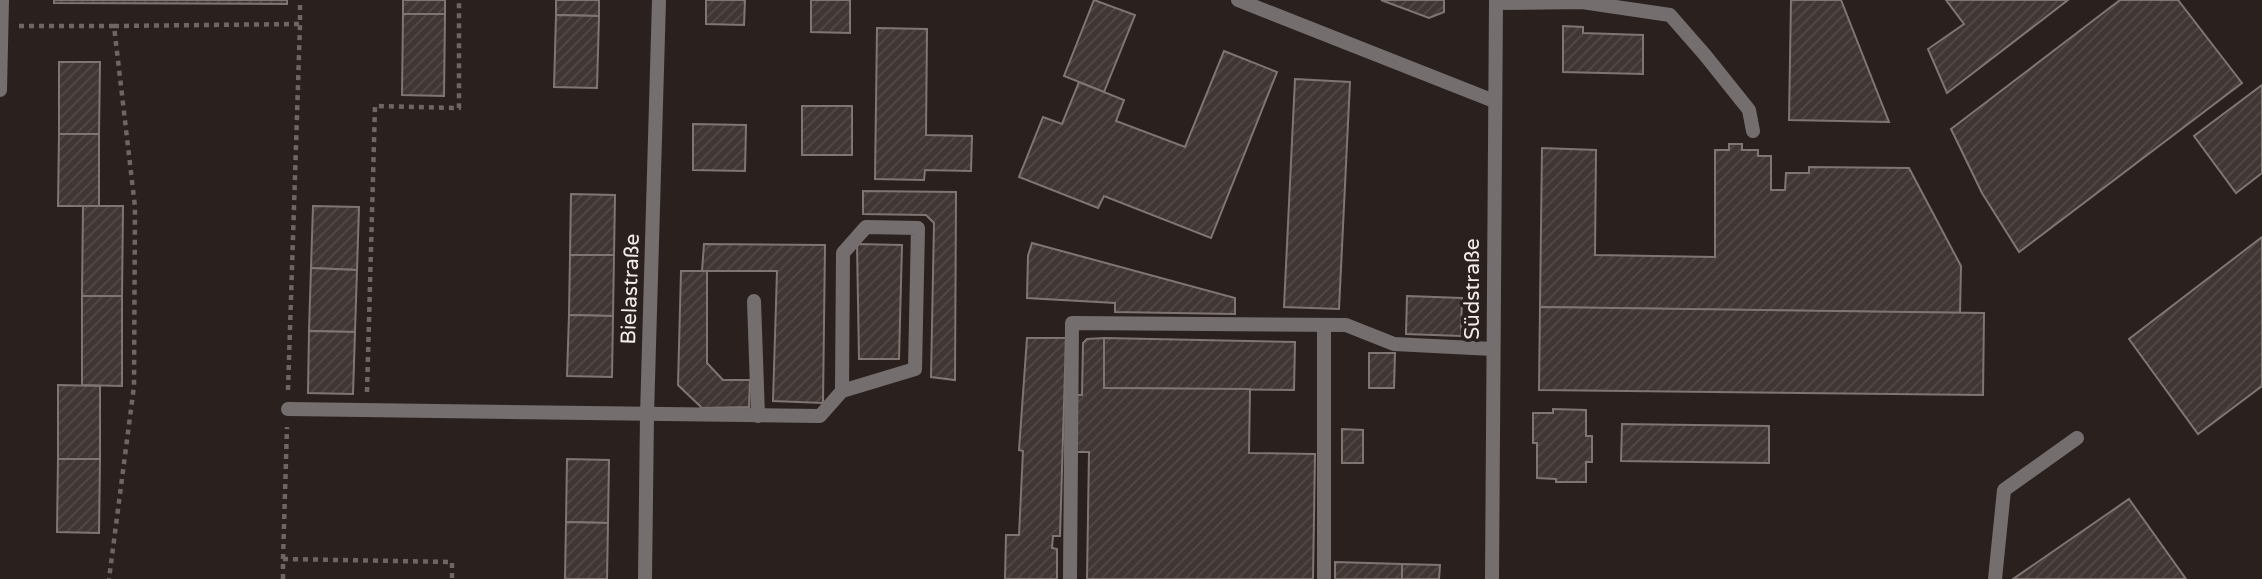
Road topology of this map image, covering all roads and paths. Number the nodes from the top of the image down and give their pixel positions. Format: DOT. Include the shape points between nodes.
graph roads {
  1 [pos="2,0"];
  2 [pos="300,0"];
  3 [pos="459,0"];
  4 [pos="659,0"];
  5 [pos="1238,0"];
  6 [pos="1496,2"];
  7 [pos="300,24"];
  8 [pos="1,26"];
  9 [pos="114,26"];
  10 [pos="0,90"];
  11 [pos="1494,101"];
  12 [pos="1753,131"];
  13 [pos="754,302"];
  14 [pos="1324,325"];
  15 [pos="1493,349"];
  16 [pos="842,391"];
  17 [pos="288,409"];
  18 [pos="367,410"];
  19 [pos="647,415"];
  20 [pos="758,416"];
  21 [pos="2077,438"];
  22 [pos="283,559"];
  23 [pos="108,579"];
  24 [pos="283,579"];
  25 [pos="452,579"];
  26 [pos="645,579"];
  27 [pos="1070,579"];
  28 [pos="1324,579"];
  29 [pos="1492,579"];
  30 [pos="1995,579"];
  1 -- 8 [label="street"];
  2 -- 7 [label="path"];
  3 -- 18 [label="path" via="459,108 375,106"];
  4 -- 19 [label="street, Bielastraße"];
  5 -- 11 [label="street"];
  6 -- 11 [label="street, Südstraße"];
  6 -- 12 [label="street" via="1582,2 1670,15 1749,110"];
  7 -- 9 [label="path"];
  7 -- 17 [label="path"];
  8 -- 9 [label="path"];
  8 -- 10 [label="street"];
  9 -- 23 [label="path" via="135,207 134,386"];
  11 -- 15 [label="street, Südstraße"];
  13 -- 20 [label="street"];
  14 -- 15 [label="street" via="1346,325 1394,344"];
  14 -- 27 [label="street" via="1072,323"];
  14 -- 28 [label="street"];
  15 -- 29 [label="street, Südstraße"];
  16 -- 16 [label="street" via="843,253 866,228 918,228 915,369"];
  16 -- 20 [label="street" via="820,416"];
  17 -- 18 [label="street"];
  17 -- 22 [label="path"];
  18 -- 19 [label="street"];
  19 -- 20 [label="street"];
  19 -- 26 [label="street, Bielastraße"];
  21 -- 30 [label="street" via="2004,490"];
  22 -- 24 [label="path"];
  22 -- 25 [label="path" via="452,562"];
}
